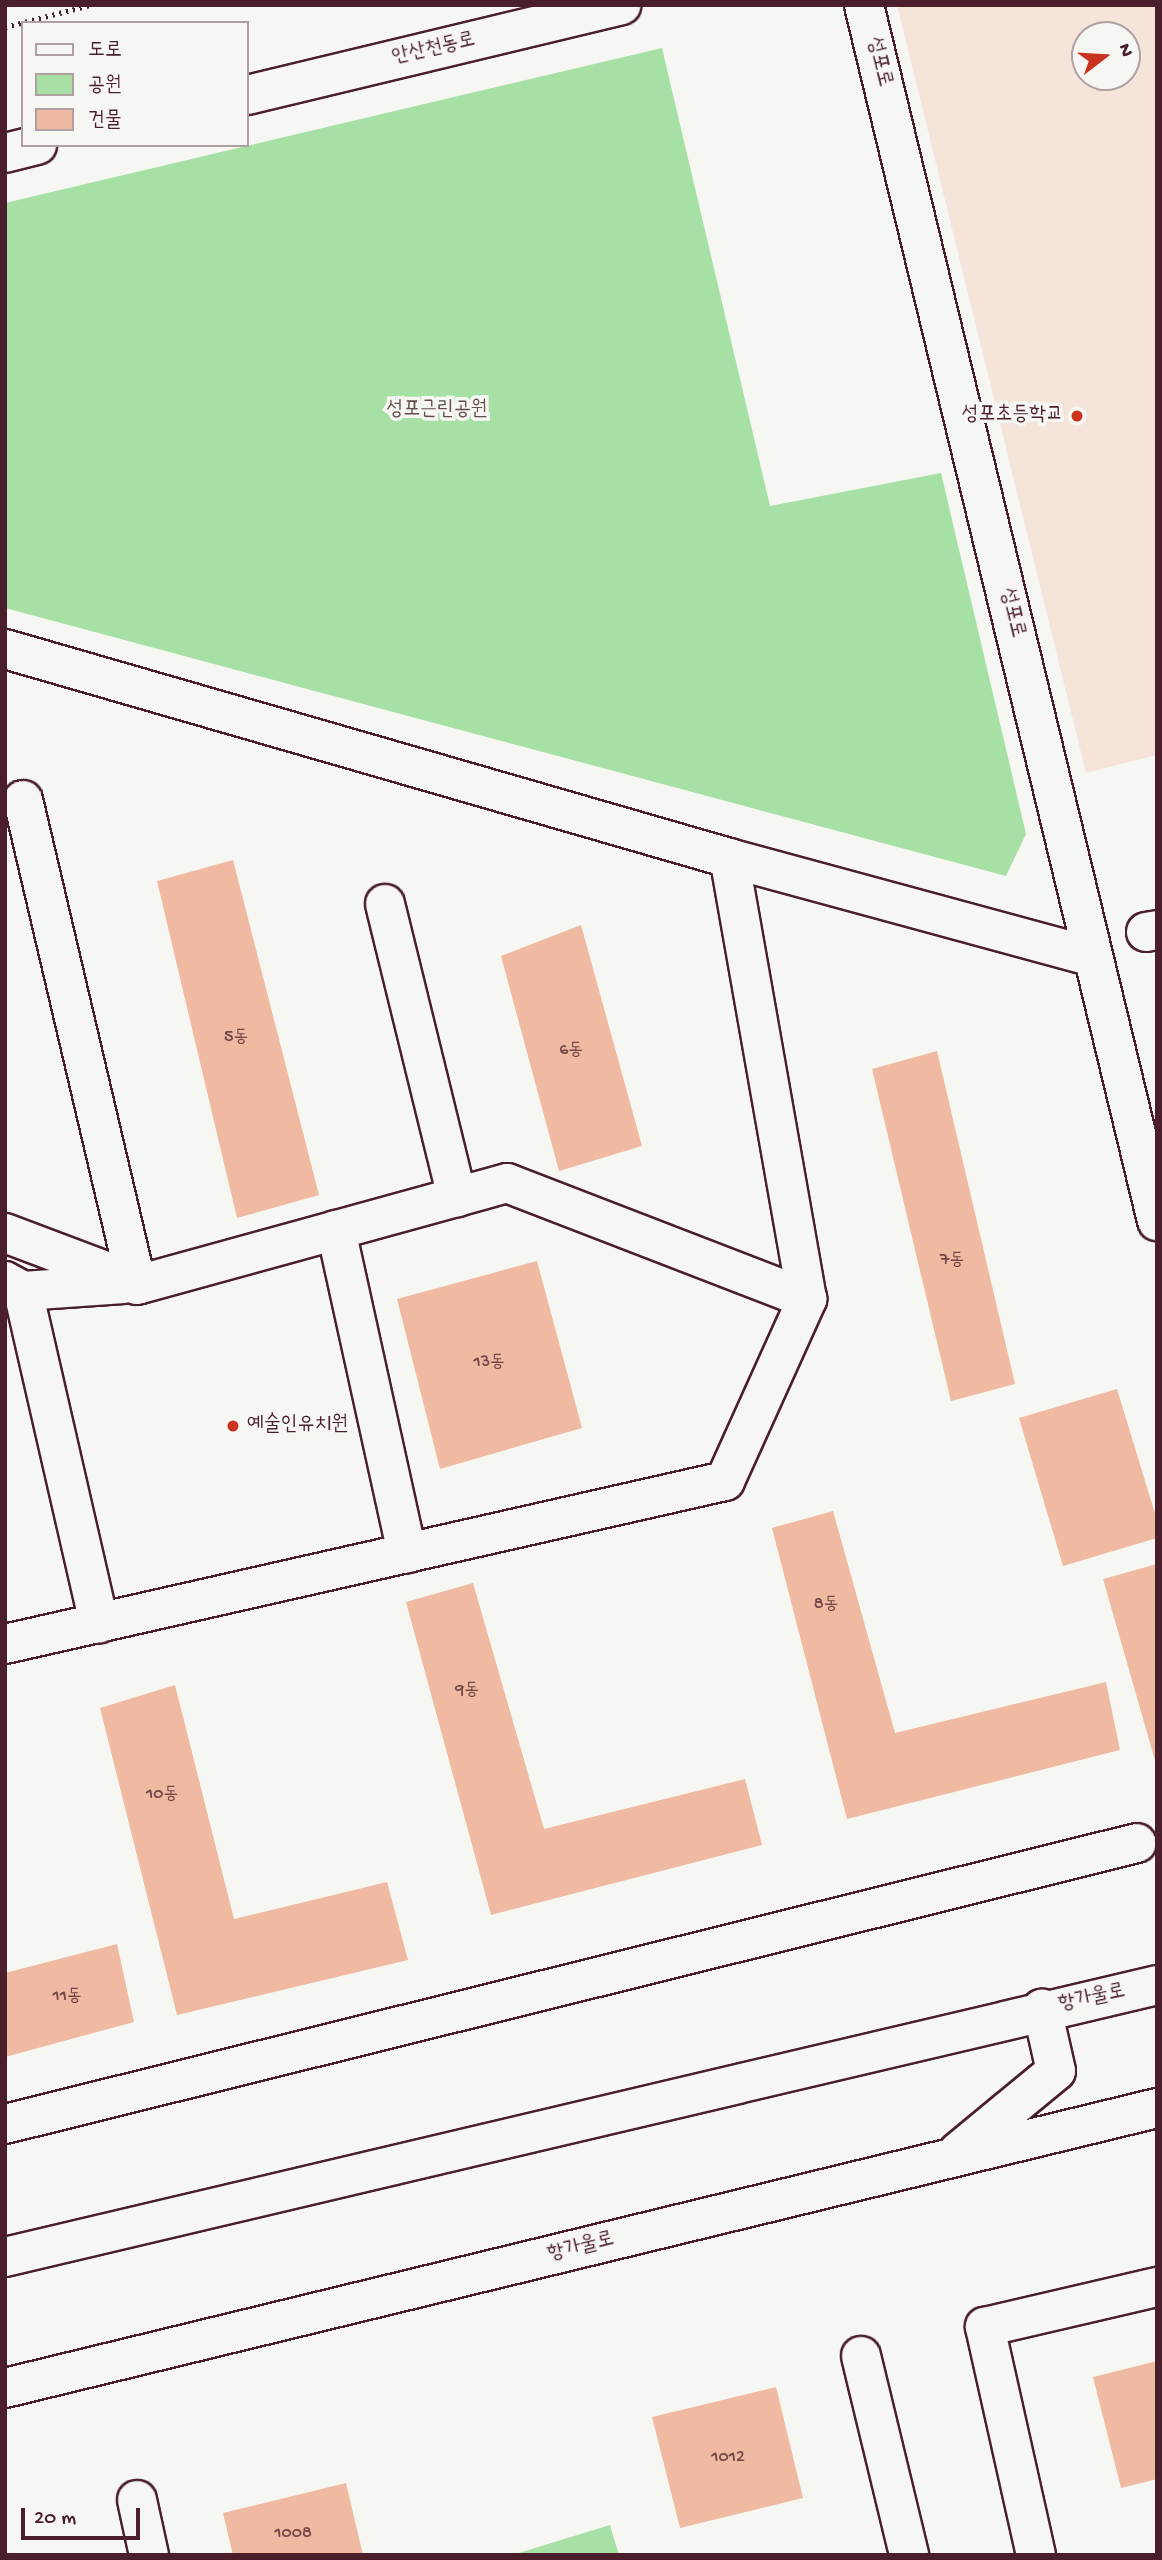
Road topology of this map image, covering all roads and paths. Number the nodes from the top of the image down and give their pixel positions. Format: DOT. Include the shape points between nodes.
graph roads {
  1 [pos="90,5"];
  2 [pos="621,5"];
  3 [pos="864,5"];
  4 [pos="28,21"];
  5 [pos="248,95"];
  6 [pos="29,147"];
  7 [pos="5,153"];
  8 [pos="5,649"];
  9 [pos="23,800"];
  10 [pos="729,858"];
  11 [pos="385,904"];
  12 [pos="1093,957"];
  13 [pos="457,1197"];
  14 [pos="1157,1221"];
  15 [pos="336,1230"];
  16 [pos="5,1233"];
  17 [pos="137,1283"];
  18 [pos="14,1286"];
  19 [pos="807,1299"];
  20 [pos="407,1553"];
  21 [pos="99,1623"];
  22 [pos="5,1644"];
  23 [pos="1137,1843"];
  24 [pos="1157,1985"];
  25 [pos="1042,2009"];
  26 [pos="1157,2108"];
  27 [pos="5,2124"];
  28 [pos="951,2158"];
  29 [pos="5,2257"];
  30 [pos="1157,2287"];
  31 [pos="861,2356"];
  32 [pos="5,2388"];
  33 [pos="136,2500"];
  34 [pos="149,2555"];
  35 [pos="909,2555"];
  36 [pos="1036,2555"];
  1 -- 4 [label="path"];
  2 -- 5 [label="street, 안산천동로"];
  3 -- 12 [label="street, 성포로"];
  6 -- 7 [label="street"];
  8 -- 10 [label="street"];
  9 -- 17 [label="street"];
  10 -- 12 [label="street"];
  10 -- 19 [label="street"];
  11 -- 13 [label="street"];
  12 -- 14 [label="street, 성포로"];
  13 -- 15 [label="street"];
  13 -- 19 [label="street" via="508,1183"];
  15 -- 17 [label="street"];
  15 -- 20 [label="street"];
  16 -- 17 [label="street"];
  17 -- 18 [label="street"];
  18 -- 21 [label="street"];
  19 -- 20 [label="street" via="725,1481"];
  20 -- 21 [label="street"];
  21 -- 22 [label="street"];
  23 -- 27 [label="street"];
  24 -- 25 [label="street, 항가울로"];
  25 -- 28 [label="street" via="1056,2071"];
  25 -- 29 [label="street, 항가울로"];
  26 -- 28 [label="street, 항가울로"];
  28 -- 32 [label="street, 항가울로"];
  30 -- 36 [label="street" via="985,2326"];
  31 -- 35 [label="street"];
  33 -- 34 [label="street"];
}
